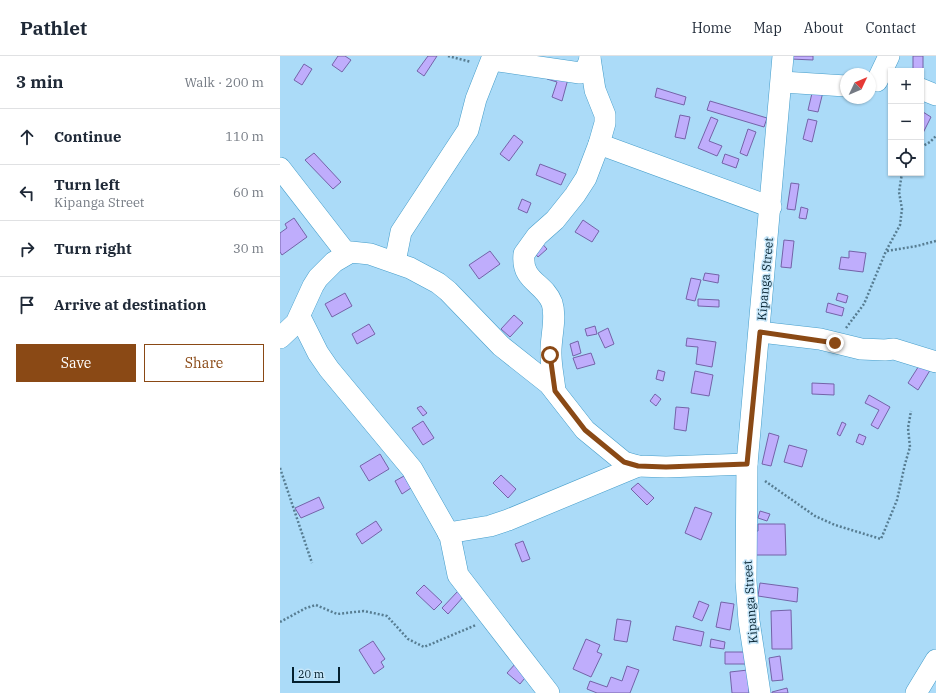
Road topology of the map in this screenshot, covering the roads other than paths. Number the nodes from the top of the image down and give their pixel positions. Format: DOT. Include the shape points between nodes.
graph roads {
  1 [pos="783,56"];
  2 [pos="889,56"];
  3 [pos="590,57"];
  4 [pos="492,60"];
  5 [pos="782,82"];
  6 [pos="879,82"];
  7 [pos="840,86"];
  8 [pos="924,90"];
  9 [pos="936,95"];
  10 [pos="599,144"];
  11 [pos="280,168"];
  12 [pos="771,207"];
  13 [pos="346,254"];
  14 [pos="395,262"];
  15 [pos="300,317"];
  16 [pos="760,332"];
  17 [pos="280,338"];
  18 [pos="936,362"];
  19 [pos="555,391"];
  20 [pos="638,466"];
  21 [pos="747,467"];
  22 [pos="448,533"];
  23 [pos="936,660"];
  24 [pos="550,693"];
  25 [pos="760,693"];
  26 [pos="916,693"];
  1 -- 5 [label="street, Kipanga Street"];
  2 -- 6 [label="street"];
  3 -- 4 [label="street" via="580,73"];
  3 -- 10 [label="street" via="595,90 605,115"];
  4 -- 14 [label="street" via="476,99 468,130 402,232"];
  5 -- 7 [label="street"];
  5 -- 12 [label="street, Kipanga Street"];
  8 -- 9 [label="street"];
  10 -- 12 [label="street"];
  10 -- 19 [label="street" via="586,178 575,195 524,254 526,273 552,303 550,355"];
  11 -- 13 [label="street"];
  12 -- 16 [label="street, Kipanga Street"];
  13 -- 14 [label="street" via="358,252"];
  13 -- 15 [label="street" via="318,278"];
  14 -- 19 [label="street" via="438,283 448,291 501,346 538,374"];
  15 -- 17 [label="street"];
  15 -- 22 [label="street" via="329,370 412,469"];
  16 -- 18 [label="street" via="861,349 894,348"];
  16 -- 21 [label="street, Kipanga Street"];
  19 -- 20 [label="street" via="585,430 624,462"];
  20 -- 21 [label="street"];
  20 -- 22 [label="street" via="508,520 490,526"];
  21 -- 25 [label="street, Kipanga Street" via="746,581"];
  22 -- 24 [label="street" via="458,575"];
  23 -- 26 [label="street"];
}
